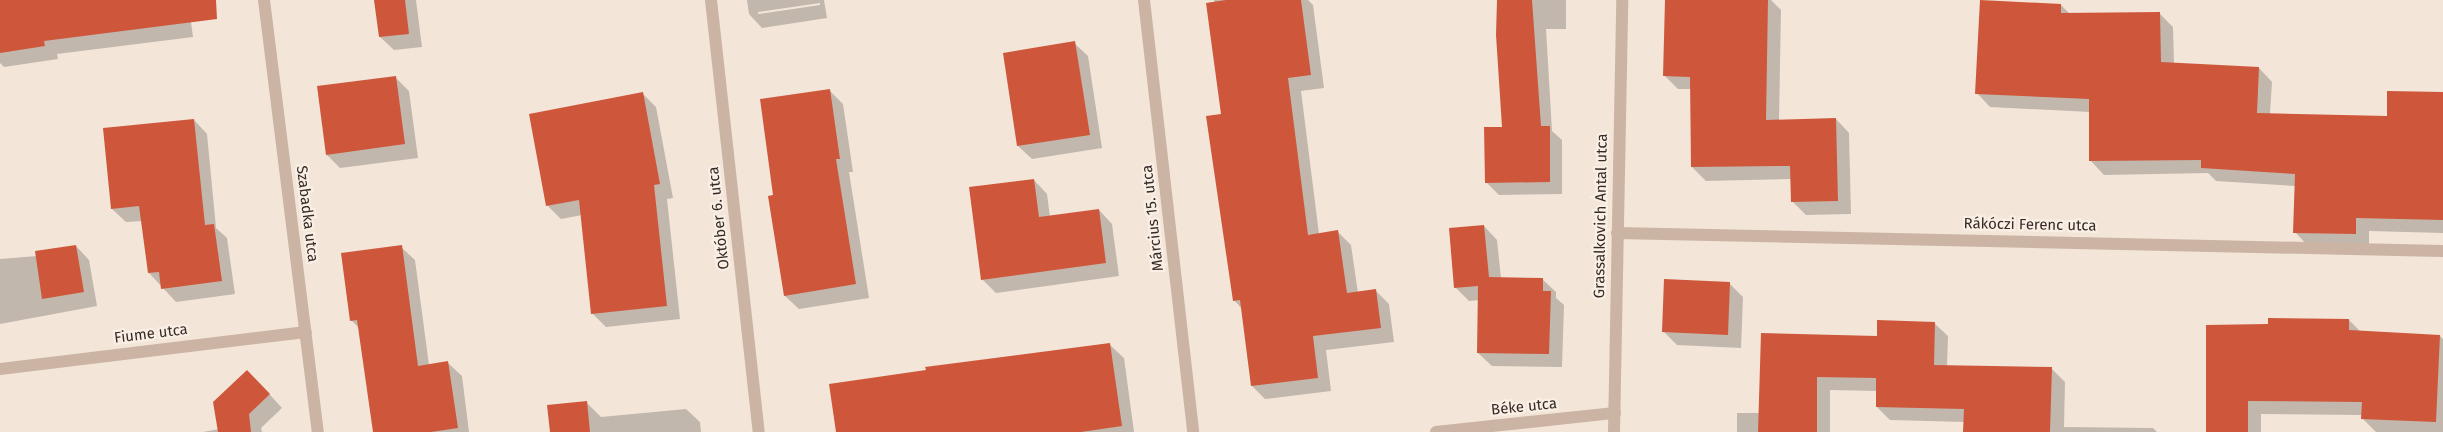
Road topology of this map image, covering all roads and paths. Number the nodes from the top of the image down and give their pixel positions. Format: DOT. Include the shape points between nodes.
graph roads {
  1 [pos="264,0"];
  2 [pos="710,0"];
  3 [pos="1144,0"];
  4 [pos="1622,0"];
  5 [pos="1617,233"];
  6 [pos="2443,251"];
  7 [pos="306,332"];
  8 [pos="0,369"];
  9 [pos="1615,414"];
  10 [pos="318,432"];
  11 [pos="759,432"];
  12 [pos="1193,432"];
  13 [pos="1436,432"];
  14 [pos="1614,432"];
  1 -- 7 [label="street, Szabadka utca"];
  2 -- 11 [label="street, Október 6. utca"];
  3 -- 12 [label="street, Március 15. utca"];
  4 -- 5 [label="street, Grassalkovich Antal utca"];
  5 -- 6 [label="street, Rákóczi Ferenc utca"];
  5 -- 9 [label="street, Grassalkovich Antal utca"];
  7 -- 8 [label="street, Fiume utca"];
  7 -- 10 [label="street, Szabadka utca"];
  9 -- 13 [label="street, Béke utca"];
  9 -- 14 [label="street, Grassalkovich Antal utca"];
}
